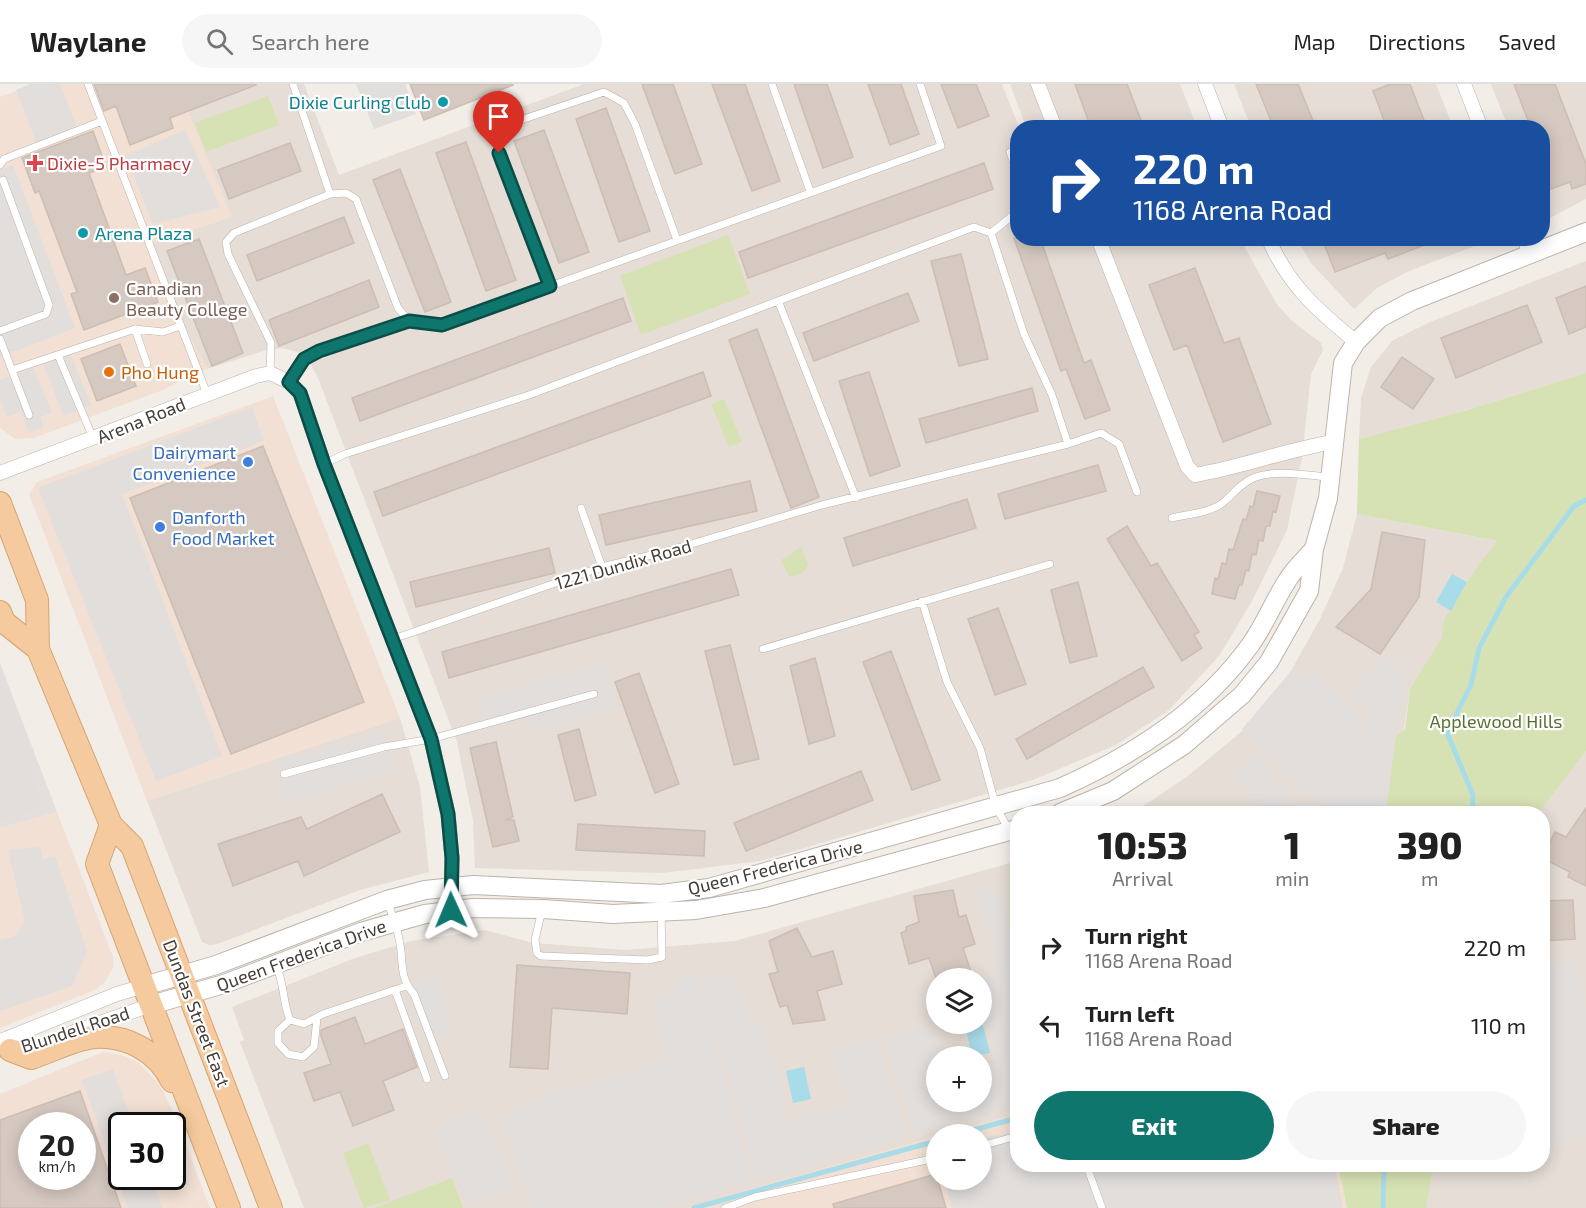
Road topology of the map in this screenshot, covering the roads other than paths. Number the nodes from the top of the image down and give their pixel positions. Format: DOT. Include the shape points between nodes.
graph roads {
  1 [pos="88,84"];
  2 [pos="293,84"];
  3 [pos="772,84"];
  4 [pos="920,84"];
  5 [pos="1038,84"];
  6 [pos="1205,84"];
  7 [pos="1464,84"];
  8 [pos="1052,120"];
  9 [pos="1219,120"];
  10 [pos="1477,120"];
  11 [pos="102,121"];
  12 [pos="0,165"];
  13 [pos="0,172"];
  14 [pos="2,181"];
  15 [pos="810,191"];
  16 [pos="330,194"];
  17 [pos="1010,218"];
  18 [pos="1586,232"];
  19 [pos="991,233"];
  20 [pos="677,240"];
  21 [pos="1550,241"];
  22 [pos="1101,246"];
  23 [pos="1272,246"];
  24 [pos="1527,247"];
  25 [pos="550,286"];
  26 [pos="779,303"];
  27 [pos="409,321"];
  28 [pos="180,326"];
  29 [pos="135,329"];
  30 [pos="0,331"];
  31 [pos="0,339"];
  32 [pos="1356,342"];
  33 [pos="58,355"];
  34 [pos="147,364"];
  35 [pos="12,370"];
  36 [pos="280,377"];
  37 [pos="207,394"];
  38 [pos="29,415"];
  39 [pos="93,438"];
  40 [pos="1333,442"];
  41 [pos="1068,444"];
  42 [pos="324,464"];
  43 [pos="0,473"];
  44 [pos="1331,477"];
  45 [pos="1137,492"];
  46 [pos="856,498"];
  47 [pos="0,503"];
  48 [pos="581,508"];
  49 [pos="1172,518"];
  50 [pos="1314,549"];
  51 [pos="1050,564"];
  52 [pos="602,567"];
  53 [pos="922,601"];
  54 [pos="0,612"];
  55 [pos="393,639"];
  56 [pos="38,649"];
  57 [pos="763,650"];
  58 [pos="594,694"];
  59 [pos="431,739"];
  60 [pos="284,774"];
  61 [pos="1077,806"];
  62 [pos="996,807"];
  63 [pos="111,825"];
  64 [pos="1010,827"];
  65 [pos="1010,832"];
  66 [pos="450,886"];
  67 [pos="661,894"];
  68 [pos="387,900"];
  69 [pos="543,909"];
  70 [pos="451,910"];
  71 [pos="661,914"];
  72 [pos="394,921"];
  73 [pos="276,965"];
  74 [pos="186,984"];
  75 [pos="406,986"];
  76 [pos="395,990"];
  77 [pos="147,995"];
  78 [pos="317,1018"];
  79 [pos="290,1020"];
  80 [pos="3,1049"];
  81 [pos="445,1076"];
  82 [pos="428,1079"];
  83 [pos="194,1115"];
  84 [pos="1010,1138"];
  85 [pos="992,1143"];
  86 [pos="926,1160"];
  87 [pos="1089,1172"];
  88 [pos="230,1208"];
  89 [pos="272,1208"];
  90 [pos="725,1208"];
  91 [pos="1102,1208"];
  1 -- 11 [label="lane"];
  2 -- 16 [label="lane"];
  3 -- 15 [label="lane"];
  4 -- 15 [label="lane" via="941,146"];
  5 -- 8 [label="street"];
  6 -- 9 [label="street"];
  7 -- 10 [label="street"];
  11 -- 12 [label="lane" via="4,159"];
  11 -- 28 [label="lane"];
  13 -- 14 [label="lane"];
  14 -- 30 [label="lane" via="49,305 46,314"];
  15 -- 20 [label="lane"];
  16 -- 27 [label="lane" via="346,193 356,199 398,308"];
  16 -- 36 [label="lane" via="234,233 226,242 228,254 271,343"];
  17 -- 19 [label="lane"];
  18 -- 21 [label="street, Queen Frederica Drive"];
  19 -- 26 [label="lane" via="974,227"];
  19 -- 41 [label="lane" via="1024,334 1052,395"];
  20 -- 25 [label="lane"];
  20 -- 25 [label="lane" via="635,124 624,104 614,96 604,92 509,124 497,142 499,153"];
  22 -- 40 [label="street" via="1187,466 1195,475"];
  23 -- 32 [label="street" via="1293,284 1314,308"];
  24 -- 32 [label="street, Queen Frederica Drive" via="1380,318"];
  25 -- 27 [label="lane" via="442,325"];
  26 -- 42 [label="lane" via="529,396"];
  26 -- 46 [label="lane"];
  27 -- 36 [label="lane" via="319,351"];
  28 -- 29 [label="lane" via="163,332"];
  28 -- 37 [label="lane"];
  29 -- 33 [label="lane"];
  29 -- 34 [label="lane"];
  31 -- 35 [label="lane"];
  32 -- 40 [label="street, Queen Frederica Drive" via="1343,363"];
  33 -- 35 [label="lane"];
  33 -- 39 [label="lane"];
  35 -- 38 [label="lane"];
  36 -- 37 [label="street, Arena Road"];
  36 -- 42 [label="street" via="300,393"];
  37 -- 39 [label="street, Arena Road"];
  39 -- 43 [label="street, Arena Road"];
  40 -- 44 [label="street, Queen Frederica Drive"];
  41 -- 45 [label="lane, 1221 Dundix Road" via="1101,433 1110,437 1119,444"];
  41 -- 46 [label="lane, 1221 Dundix Road"];
  42 -- 55 [label="street"];
  44 -- 49 [label="lane" via="1256,477 1237,487 1225,502"];
  44 -- 50 [label="street, Queen Frederica Drive"];
  46 -- 52 [label="lane, 1221 Dundix Road"];
  47 -- 56 [label="main road, Dundas Street East" via="37,600"];
  48 -- 52 [label="lane"];
  50 -- 61 [label="street, Queen Frederica Drive" via="1309,591 1269,662 1242,695 1160,762 1113,791"];
  50 -- 62 [label="street, Queen Frederica Drive" via="1288,579 1250,645 1209,693 1185,714 1109,766 1060,788"];
  51 -- 53 [label="lane"];
  52 -- 55 [label="lane, 1221 Dundix Road"];
  53 -- 57 [label="lane"];
  53 -- 62 [label="lane" via="947,682 980,748"];
  54 -- 56 [label="main road, Dundas Street East" via="4,622"];
  55 -- 59 [label="street"];
  56 -- 63 [label="main road, Dundas Street East"];
  58 -- 59 [label="lane"];
  59 -- 60 [label="lane" via="384,747"];
  59 -- 66 [label="street" via="448,814"];
  62 -- 64 [label="lane"];
  62 -- 67 [label="street, Queen Frederica Drive" via="756,876 709,888"];
  63 -- 74 [label="main road, Dundas Street East" via="132,846"];
  63 -- 77 [label="main road" via="97,864"];
  65 -- 71 [label="street, Queen Frederica Drive" via="764,898"];
  66 -- 67 [label="street, Queen Frederica Drive"];
  66 -- 68 [label="street, Queen Frederica Drive"];
  66 -- 70 [label="street"];
  67 -- 71 [label="lane"];
  68 -- 72 [label="lane"];
  68 -- 74 [label="street, Queen Frederica Drive" via="216,965"];
  69 -- 70 [label="street, Queen Frederica Drive"];
  69 -- 71 [label="street, Queen Frederica Drive"];
  69 -- 71 [label="lane" via="535,940 541,956 648,960 662,957"];
  70 -- 72 [label="street, Queen Frederica Drive"];
  72 -- 73 [label="street, Queen Frederica Drive"];
  72 -- 75 [label="lane"];
  73 -- 74 [label="street, Queen Frederica Drive"];
  73 -- 79 [label="lane" via="284,983 285,1009"];
  74 -- 77 [label="street, Queen Frederica Drive"];
  74 -- 89 [label="main road, Dundas Street East"];
  75 -- 76 [label="lane"];
  75 -- 81 [label="lane" via="414,994"];
  76 -- 78 [label="lane"];
  76 -- 82 [label="lane"];
  77 -- 80 [label="street, Blundell Road" via="124,1012 36,1046"];
  77 -- 80 [label="street, Blundell Road" via="107,998 3,1040"];
  77 -- 83 [label="main road"];
  78 -- 79 [label="lane" via="304,1024"];
  78 -- 79 [label="lane" via="314,1047 303,1057 288,1054 278,1043 278,1031"];
  80 -- 83 [label="main road" via="31,1058 92,1037 124,1041 150,1052 160,1062"];
  83 -- 88 [label="main road"];
  84 -- 85 [label="lane"];
  86 -- 90 [label="lane" via="755,1197"];
  87 -- 91 [label="lane"];
}
